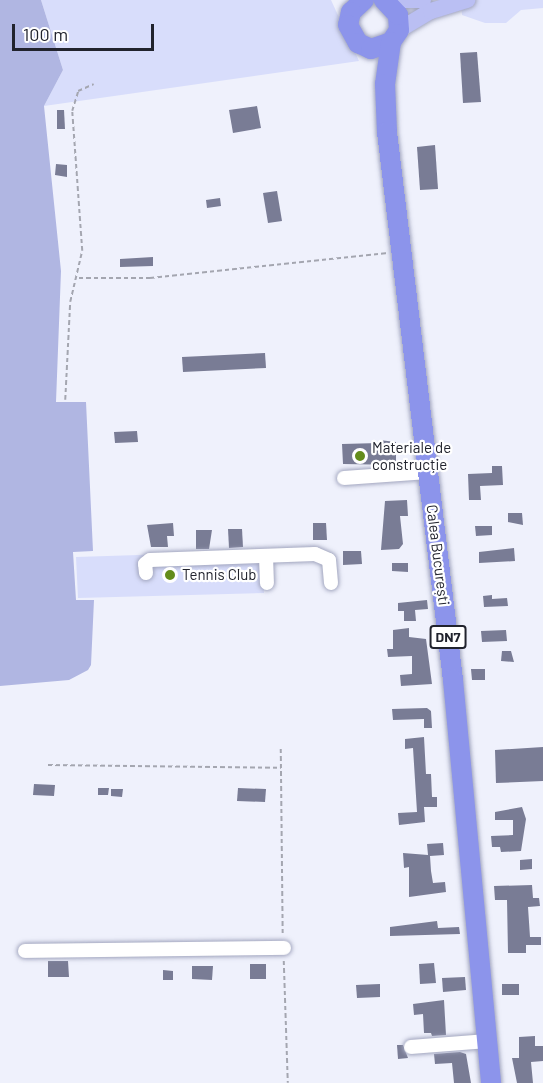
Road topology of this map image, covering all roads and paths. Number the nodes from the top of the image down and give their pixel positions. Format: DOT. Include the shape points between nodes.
graph roads {
  1 [pos="364,0"];
  2 [pos="384,0"];
  3 [pos="392,0"];
  4 [pos="423,0"];
  5 [pos="467,0"];
  6 [pos="346,9"];
  7 [pos="395,36"];
  8 [pos="364,47"];
  9 [pos="94,84"];
  10 [pos="384,100"];
  11 [pos="402,248"];
  12 [pos="78,278"];
  13 [pos="65,400"];
  14 [pos="428,472"];
  15 [pos="344,478"];
  16 [pos="266,556"];
  17 [pos="146,573"];
  18 [pos="267,583"];
  19 [pos="332,583"];
  20 [pos="281,749"];
  21 [pos="48,765"];
  22 [pos="282,768"];
  23 [pos="284,948"];
  24 [pos="26,951"];
  25 [pos="488,1041"];
  26 [pos="411,1047"];
  27 [pos="288,1083"];
  28 [pos="491,1083"];
  1 -- 6 [label="highway, Calea București / DN7"];
  2 -- 7 [label="highway" via="398,15"];
  3 -- 4 [label="main road"];
  5 -- 7 [label="main road" via="431,11"];
  6 -- 8 [label="highway, Calea București / DN7" via="350,32"];
  7 -- 8 [label="highway" via="378,49"];
  7 -- 10 [label="highway, Calea București / DN7"];
  8 -- 10 [label="highway, Calea București / DN7"];
  9 -- 12 [label="path" via="78,91 72,111 82,251"];
  10 -- 11 [label="highway, Calea București / DN7"];
  11 -- 12 [label="path" via="363,257 150,278"];
  11 -- 14 [label="highway, Calea București / DN7"];
  12 -- 13 [label="path" via="70,302"];
  14 -- 15 [label="street"];
  14 -- 25 [label="highway, Calea București / DN7" via="460,740"];
  16 -- 17 [label="street" via="150,560 145,564"];
  16 -- 18 [label="street"];
  16 -- 19 [label="street" via="326,557"];
  20 -- 22 [label="path"];
  21 -- 22 [label="path"];
  22 -- 23 [label="path"];
  23 -- 24 [label="street"];
  23 -- 27 [label="path"];
  25 -- 26 [label="street"];
  25 -- 28 [label="highway, Calea București / DN7"];
}
